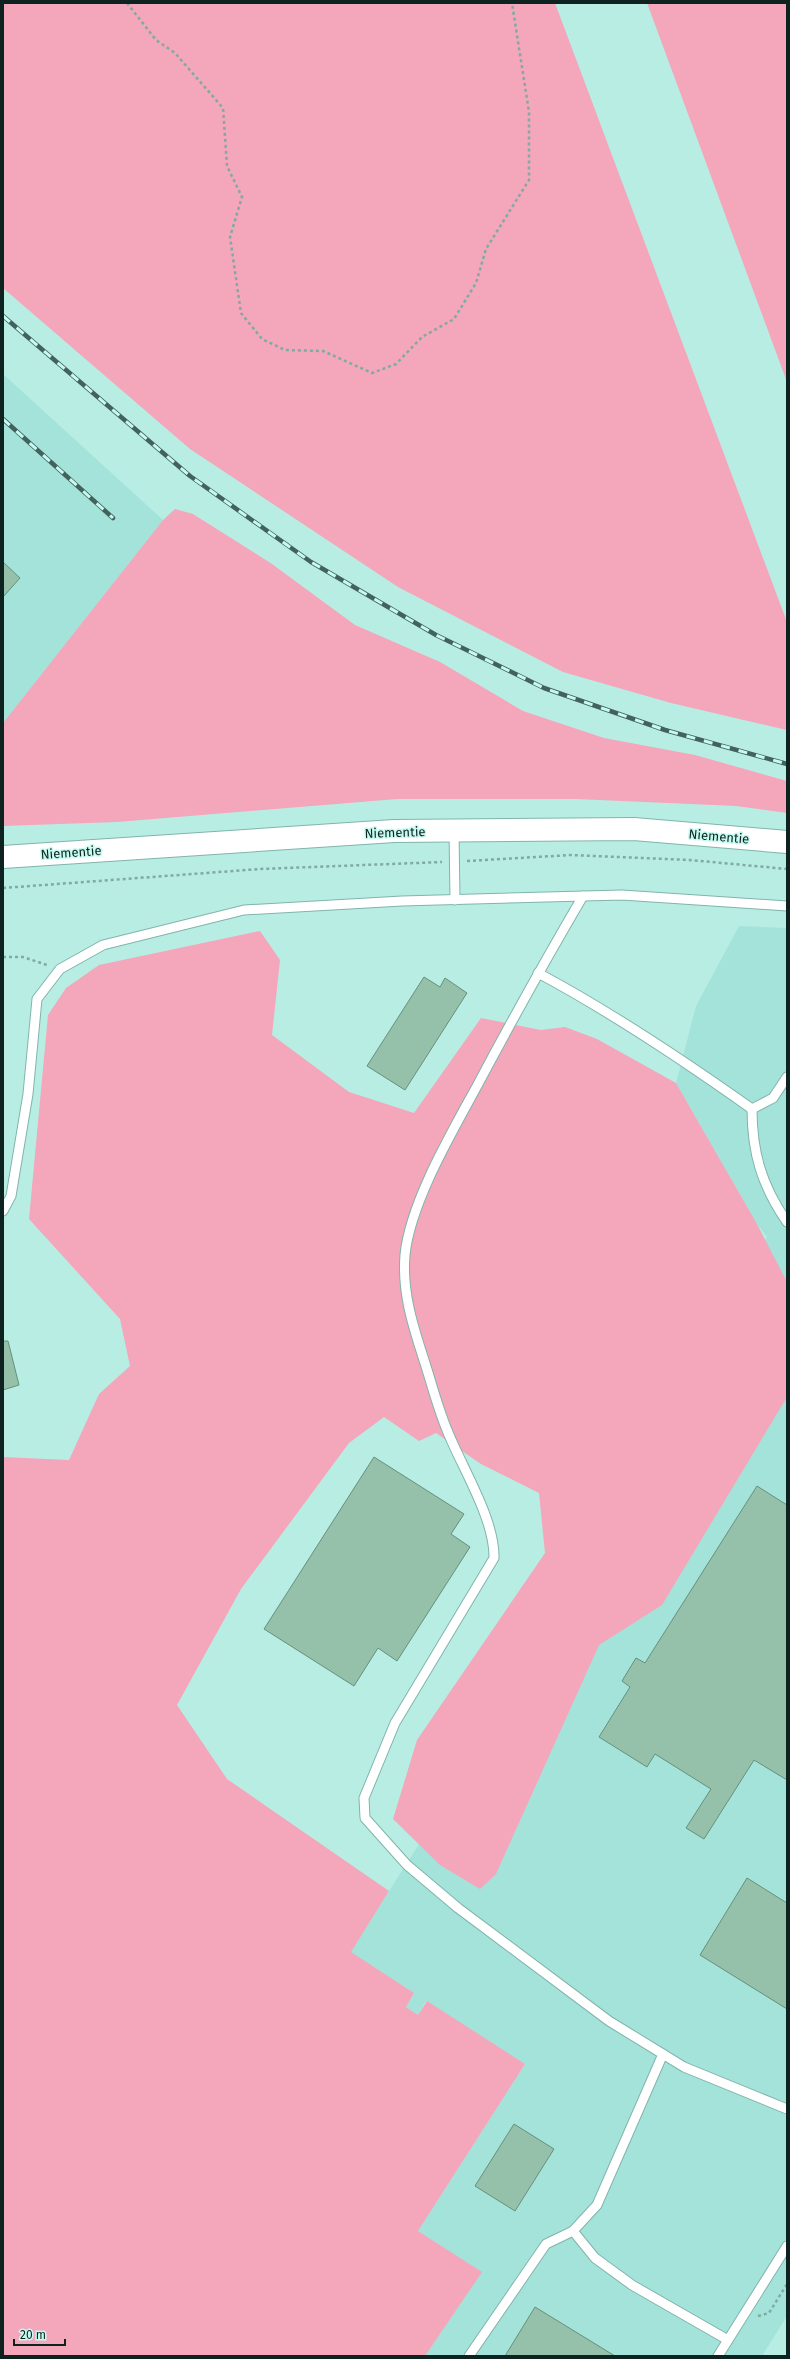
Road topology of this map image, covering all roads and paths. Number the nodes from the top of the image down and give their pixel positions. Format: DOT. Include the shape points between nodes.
graph roads {
  1 [pos="126,3"];
  2 [pos="512,3"];
  3 [pos="454,830"];
  4 [pos="787,842"];
  5 [pos="3,857"];
  6 [pos="454,861"];
  7 [pos="787,869"];
  8 [pos="3,888"];
  9 [pos="583,896"];
  10 [pos="455,900"];
  11 [pos="787,906"];
  12 [pos="3,958"];
  13 [pos="60,969"];
  14 [pos="538,973"];
  15 [pos="787,1077"];
  16 [pos="752,1109"];
  17 [pos="3,1211"];
  18 [pos="787,1222"];
  19 [pos="662,2054"];
  20 [pos="787,2109"];
  21 [pos="573,2231"];
  22 [pos="787,2246"];
  23 [pos="787,2284"];
  24 [pos="744,2315"];
  25 [pos="728,2340"];
  26 [pos="470,2356"];
  27 [pos="718,2356"];
  1 -- 2 [label="path" via="156,40 175,53 224,108 226,166 242,197 230,237 241,313 262,339 285,350 322,351 372,373 396,364 422,338 454,319 476,283 486,249 529,180 530,112"];
  3 -- 4 [label="main road, Niementie" via="634,830"];
  3 -- 5 [label="main road, Niementie" via="394,831"];
  3 -- 6 [label="lane"];
  6 -- 7 [label="path" via="571,855 690,860"];
  6 -- 8 [label="path" via="260,869"];
  6 -- 10 [label="lane"];
  9 -- 10 [label="lane"];
  9 -- 11 [label="lane" via="622,895"];
  9 -- 14 [label="lane"];
  10 -- 13 [label="lane" via="244,910 104,944"];
  12 -- 13 [label="path" via="23,957"];
  13 -- 17 [label="lane" via="37,999 28,1094 11,1196"];
  14 -- 16 [label="lane" via="590,1001 676,1055"];
  14 -- 19 [label="lane" via="436,1165 412,1222 405,1254 404,1286 409,1315 446,1429 480,1501 494,1546 494,1558 395,1723 364,1798 365,1818 406,1865 458,1908 609,2022"];
  15 -- 16 [label="lane" via="773,1098"];
  16 -- 18 [label="lane" via="752,1128 761,1178"];
  19 -- 20 [label="lane" via="684,2066"];
  19 -- 21 [label="lane" via="597,2205"];
  21 -- 25 [label="lane" via="595,2258 632,2285"];
  21 -- 26 [label="lane" via="546,2244"];
  22 -- 24 [label="lane"];
  23 -- 24 [label="path" via="769,2314"];
  24 -- 25 [label="lane"];
  25 -- 27 [label="lane"];
}
